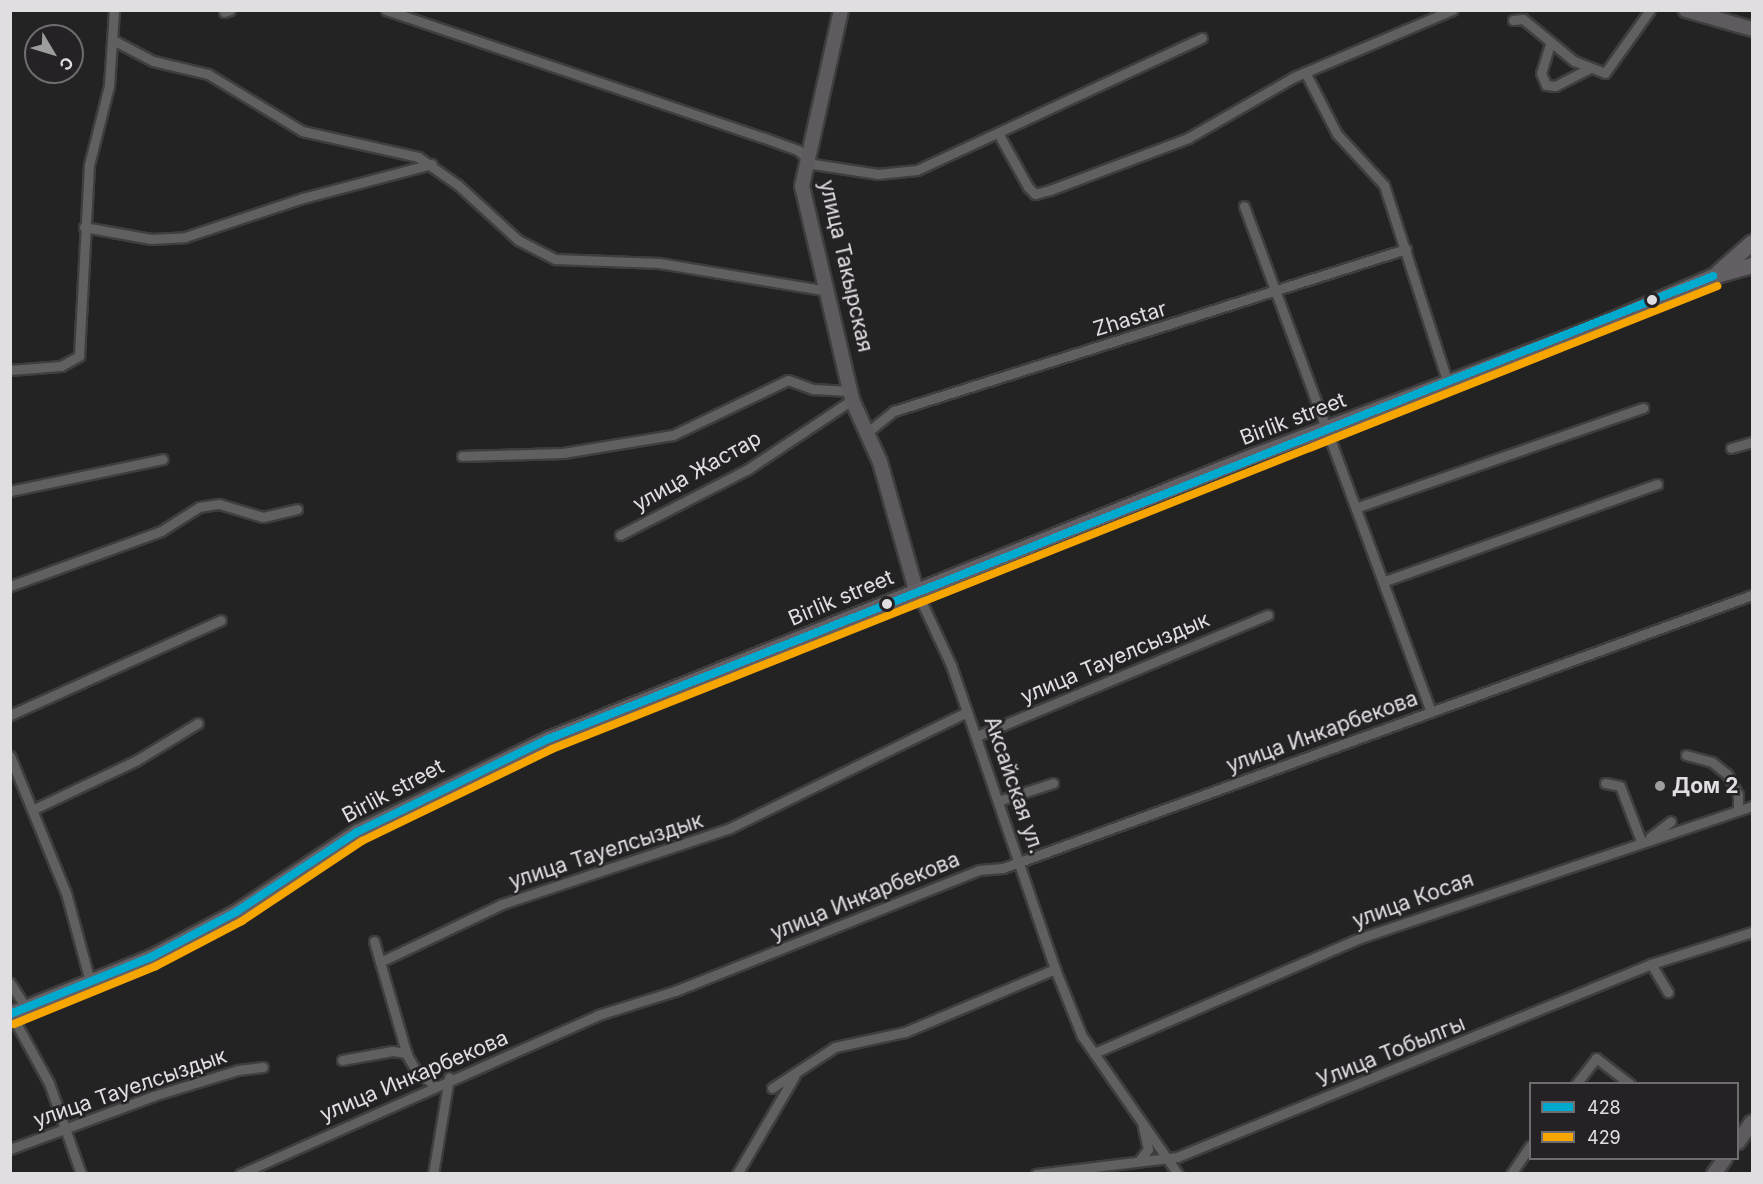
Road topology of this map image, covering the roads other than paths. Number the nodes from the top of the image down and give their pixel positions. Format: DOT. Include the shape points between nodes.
graph roads {
  1 [pos="114,10"];
  2 [pos="386,10"];
  3 [pos="841,10"];
  4 [pos="1452,10"];
  5 [pos="1650,10"];
  6 [pos="1686,10"];
  7 [pos="1513,20"];
  8 [pos="1752,29"];
  9 [pos="1202,38"];
  10 [pos="113,40"];
  11 [pos="1550,44"];
  12 [pos="1590,68"];
  13 [pos="1305,72"];
  14 [pos="998,133"];
  15 [pos="806,161"];
  16 [pos="432,164"];
  17 [pos="1244,206"];
  18 [pos="84,227"];
  19 [pos="1752,242"];
  20 [pos="1406,249"];
  21 [pos="1752,265"];
  22 [pos="1752,273"];
  23 [pos="1713,276"];
  24 [pos="1276,289"];
  25 [pos="828,291"];
  26 [pos="10,369"];
  27 [pos="1447,380"];
  28 [pos="852,395"];
  29 [pos="1643,408"];
  30 [pos="1329,427"];
  31 [pos="869,431"];
  32 [pos="1752,442"];
  33 [pos="1731,448"];
  34 [pos="462,456"];
  35 [pos="163,459"];
  36 [pos="1657,484"];
  37 [pos="10,491"];
  38 [pos="1358,507"];
  39 [pos="297,509"];
  40 [pos="620,535"];
  41 [pos="1385,581"];
  42 [pos="10,586"];
  43 [pos="916,590"];
  44 [pos="1752,595"];
  45 [pos="1268,615"];
  46 [pos="221,620"];
  47 [pos="967,712"];
  48 [pos="1431,712"];
  49 [pos="10,715"];
  50 [pos="198,723"];
  51 [pos="976,736"];
  52 [pos="1686,755"];
  53 [pos="10,756"];
  54 [pos="1053,783"];
  55 [pos="1605,783"];
  56 [pos="998,801"];
  57 [pos="1752,806"];
  58 [pos="1738,808"];
  59 [pos="34,809"];
  60 [pos="1671,821"];
  61 [pos="1643,841"];
  62 [pos="1017,861"];
  63 [pos="1752,932"];
  64 [pos="374,941"];
  65 [pos="380,962"];
  66 [pos="1651,964"];
  67 [pos="1055,969"];
  68 [pos="10,982"];
  69 [pos="91,985"];
  70 [pos="1668,992"];
  71 [pos="27,1009"];
  72 [pos="11,1014"];
  73 [pos="406,1053"];
  74 [pos="1094,1053"];
  75 [pos="342,1060"];
  76 [pos="263,1067"];
  77 [pos="797,1072"];
  78 [pos="449,1077"];
  79 [pos="1577,1082"];
  80 [pos="1629,1082"];
  81 [pos="434,1085"];
  82 [pos="772,1088"];
  83 [pos="1142,1122"];
  84 [pos="1752,1122"];
  85 [pos="62,1128"];
  86 [pos="1739,1139"];
  87 [pos="1529,1147"];
  88 [pos="10,1149"];
  89 [pos="1168,1159"];
  90 [pos="1724,1160"];
  91 [pos="1139,1161"];
  92 [pos="81,1173"];
  93 [pos="240,1173"];
  94 [pos="432,1173"];
  95 [pos="737,1173"];
  96 [pos="1036,1173"];
  97 [pos="1178,1173"];
  98 [pos="1511,1173"];
  99 [pos="1714,1173"];
  1 -- 10 [label="street"];
  2 -- 15 [label="street" via="762,137 798,150"];
  3 -- 15 [label="street, улица Такырская"];
  4 -- 13 [label="street"];
  5 -- 12 [label="street" via="1613,68 1605,73"];
  6 -- 8 [label="street"];
  7 -- 11 [label="street" via="1532,24"];
  9 -- 14 [label="street"];
  10 -- 16 [label="street" via="153,61 208,74 302,131 348,145 400,152"];
  10 -- 18 [label="street" via="109,86 89,165"];
  11 -- 12 [label="street"];
  11 -- 12 [label="street" via="1541,73 1546,85 1555,86"];
  13 -- 14 [label="street" via="1188,138 1035,194"];
  13 -- 20 [label="street" via="1337,134 1384,185"];
  14 -- 15 [label="street" via="917,170 879,174"];
  15 -- 25 [label="street, улица Такырская" via="802,186"];
  16 -- 18 [label="street" via="303,198 185,237 151,239"];
  16 -- 25 [label="street" via="518,240 555,259 659,264"];
  17 -- 24 [label="street"];
  18 -- 26 [label="street" via="79,356 61,366"];
  19 -- 23 [label="main road"];
  20 -- 24 [label="street, Zhastar"];
  20 -- 27 [label="street"];
  21 -- 23 [label="main road"];
  22 -- 23 [label="main road"];
  23 -- 27 [label="main road, Birlik street" via="1604,323"];
  24 -- 30 [label="street"];
  24 -- 31 [label="street, Zhastar" via="894,411"];
  25 -- 28 [label="street, улица Такырская"];
  27 -- 30 [label="main road, Birlik street"];
  28 -- 31 [label="street, Аксайская ул."];
  28 -- 34 [label="street" via="813,389 788,380 673,435 563,453"];
  28 -- 40 [label="street, улица Жастар" via="748,469"];
  29 -- 38 [label="street"];
  30 -- 38 [label="street"];
  30 -- 43 [label="main road, Birlik street"];
  31 -- 43 [label="street, Аксайская ул."];
  32 -- 33 [label="street"];
  35 -- 37 [label="street"];
  36 -- 41 [label="street"];
  38 -- 41 [label="street"];
  39 -- 42 [label="street" via="263,517 219,504 199,507 161,531"];
  41 -- 48 [label="street"];
  43 -- 47 [label="street, Аксайская ул."];
  43 -- 69 [label="main road, Birlik street" via="467,775 357,832 236,912"];
  44 -- 48 [label="street, улица Инкарбекова"];
  45 -- 51 [label="street, улица Тауелсыздык"];
  46 -- 49 [label="street"];
  47 -- 51 [label="street, Аксайская ул."];
  47 -- 65 [label="street, улица Тауелсыздык" via="730,828 502,904"];
  48 -- 62 [label="street, улица Инкарбекова"];
  50 -- 59 [label="street" via="137,760"];
  51 -- 56 [label="street, Аксайская ул."];
  52 -- 58 [label="street" via="1712,762 1727,774 1738,795"];
  53 -- 59 [label="street"];
  54 -- 56 [label="street"];
  55 -- 61 [label="street" via="1620,786"];
  56 -- 62 [label="street, Аксайская ул."];
  57 -- 58 [label="street, улица Косая"];
  58 -- 61 [label="street, улица Косая"];
  59 -- 69 [label="street" via="66,893"];
  60 -- 61 [label="street"];
  61 -- 74 [label="street, улица Косая" via="1360,938"];
  62 -- 67 [label="street, Аксайская ул."];
  62 -- 78 [label="street, улица Инкарбекова" via="979,870 675,991 598,1015"];
  63 -- 66 [label="street, Улица Тобылгы"];
  64 -- 65 [label="street"];
  65 -- 73 [label="street"];
  66 -- 70 [label="street"];
  66 -- 89 [label="street, Улица Тобылгы"];
  67 -- 74 [label="street, Аксайская ул."];
  67 -- 77 [label="street" via="905,1032 835,1047"];
  68 -- 71 [label="street"];
  69 -- 71 [label="main road, Birlik street"];
  71 -- 72 [label="main road, Birlik street"];
  72 -- 85 [label="street" via="48,1083"];
  73 -- 75 [label="street" via="392,1051"];
  73 -- 81 [label="street" via="415,1069"];
  74 -- 83 [label="street, Аксайская ул."];
  76 -- 85 [label="street, улица Тауелсыздык" via="238,1070"];
  77 -- 82 [label="street"];
  77 -- 95 [label="street"];
  78 -- 81 [label="street, улица Инкарбекова"];
  78 -- 94 [label="street"];
  79 -- 80 [label="street" via="1596,1058"];
  81 -- 93 [label="street, улица Инкарбекова"];
  83 -- 89 [label="street, Аксайская ул."];
  83 -- 91 [label="street" via="1148,1149"];
  84 -- 86 [label="street"];
  85 -- 88 [label="street, улица Тауелсыздык"];
  85 -- 92 [label="street"];
  87 -- 98 [label="street"];
  89 -- 91 [label="street, Улица Тобылгы"];
  89 -- 97 [label="street, Аксайская ул."];
  90 -- 99 [label="street"];
  91 -- 96 [label="street, Улица Тобылгы"];
}
